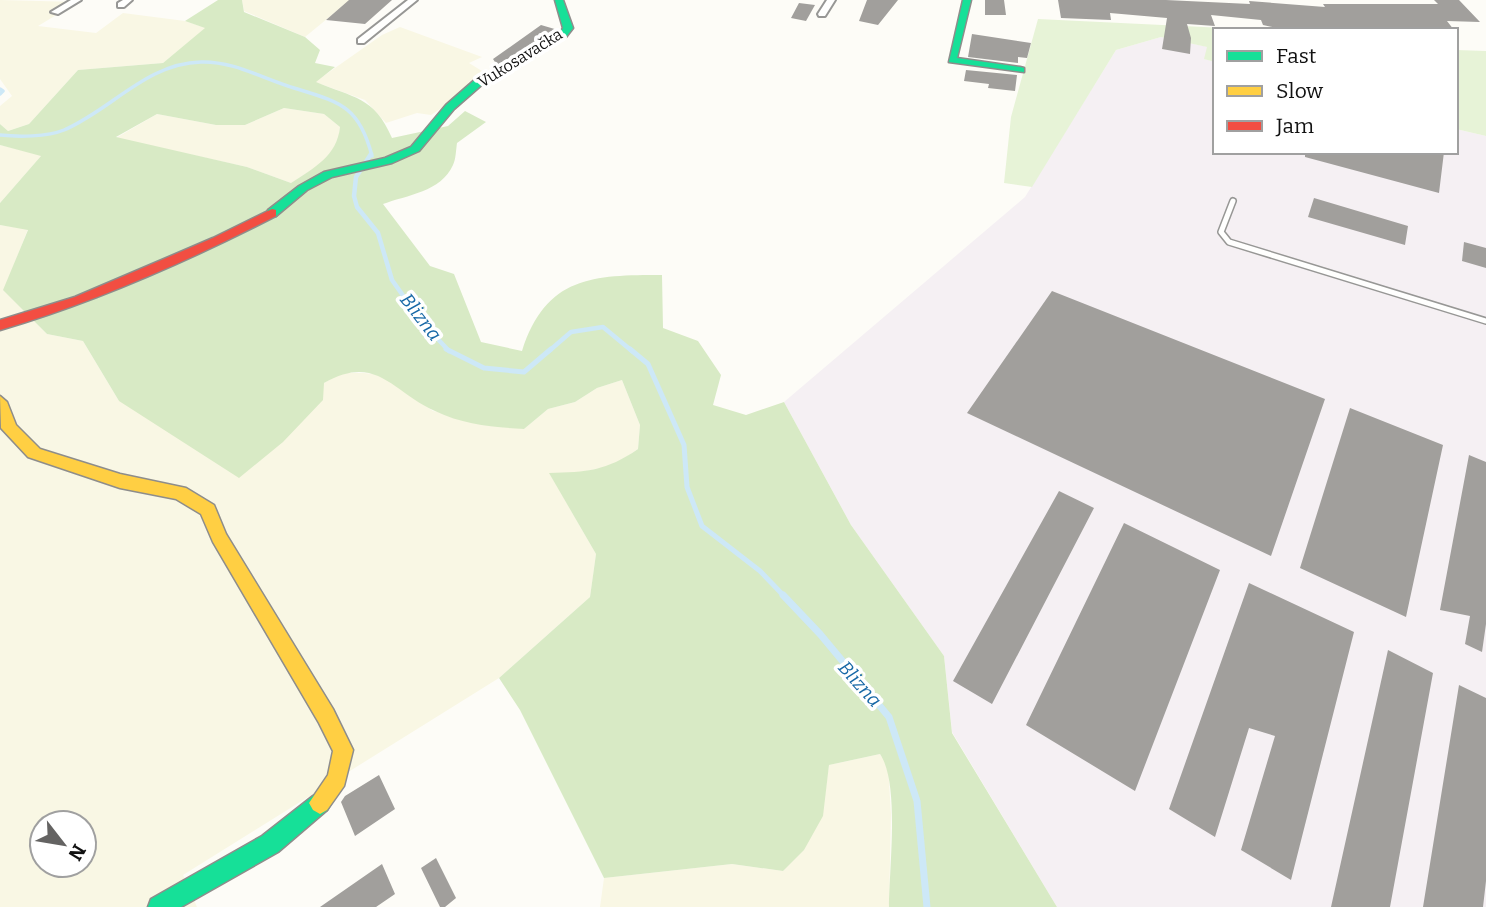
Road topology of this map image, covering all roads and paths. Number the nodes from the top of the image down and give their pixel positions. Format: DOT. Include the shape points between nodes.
graph roads {
  1 [pos="77,0"];
  2 [pos="413,0"];
  3 [pos="559,0"];
  4 [pos="831,0"];
  5 [pos="967,0"];
  6 [pos="55,12"];
  7 [pos="822,14"];
  8 [pos="361,41"];
  9 [pos="1020,70"];
  10 [pos="1233,201"];
  11 [pos="1486,321"];
  12 [pos="0,325"];
  13 [pos="0,402"];
  14 [pos="159,907"];
  1 -- 6 [label="street"];
  2 -- 8 [label="street"];
  3 -- 12 [label="street, Vukosavačka" via="568,28 563,35 508,69 482,79 450,107 415,149 320,179 271,214 217,241 80,300"];
  4 -- 7 [label="street"];
  5 -- 9 [label="street" via="954,62"];
  10 -- 11 [label="lane" via="1221,232 1229,242"];
  13 -- 14 [label="street" via="9,428 34,453 81,470 180,493 208,510 219,537 343,750 337,779 316,808 270,844"];
}
